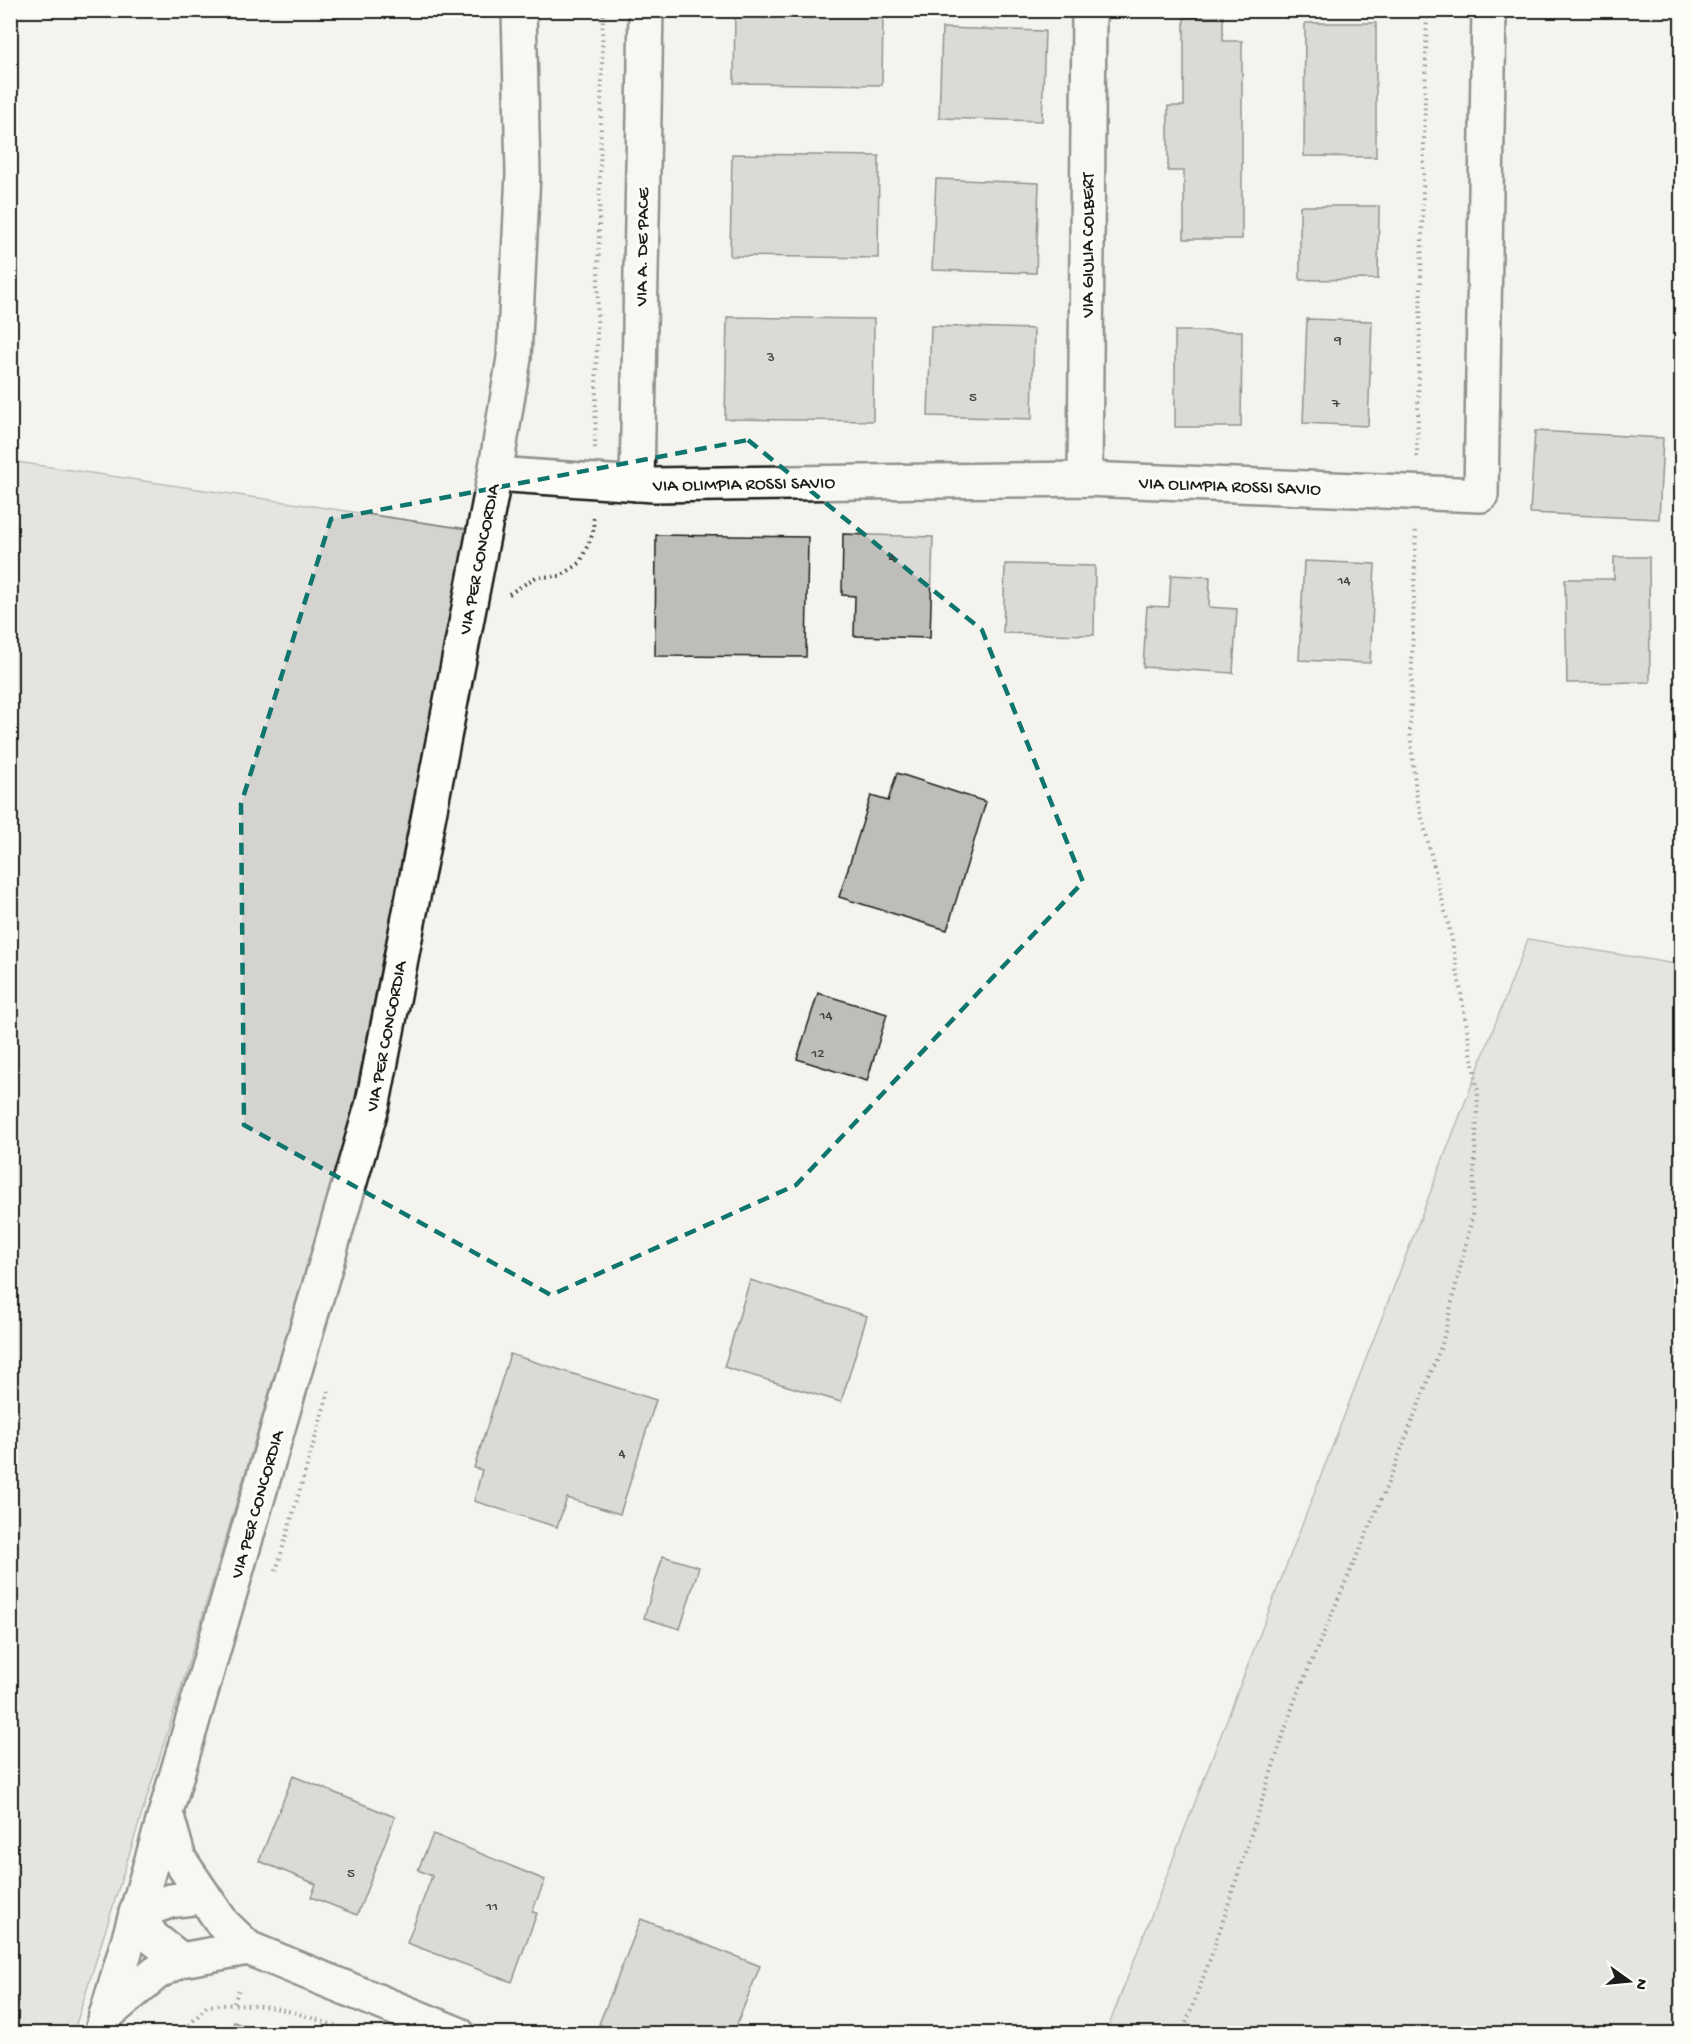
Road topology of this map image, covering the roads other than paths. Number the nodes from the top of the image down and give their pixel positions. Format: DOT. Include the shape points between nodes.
graph roads {
  1 [pos="519,10"];
  2 [pos="646,10"];
  3 [pos="1089,10"];
  4 [pos="1489,10"];
  5 [pos="495,474"];
  6 [pos="1084,479"];
  7 [pos="637,483"];
  8 [pos="166,1813"];
  9 [pos="202,1897"];
  10 [pos="136,1913"];
  11 [pos="248,1948"];
  12 [pos="181,1960"];
  13 [pos="104,2024"];
  14 [pos="458,2034"];
  1 -- 5 [label="street, VIA PER CONCORDIA" via="523,173 514,358"];
  2 -- 7 [label="street, VIA A. DE PACE"];
  3 -- 6 [label="street, VIA GIULIA COLBERT"];
  4 -- 6 [label="street, VIA OLIMPIA ROSSI SAVIO" via="1481,495"];
  5 -- 7 [label="street, VIA OLIMPIA ROSSI SAVIO"];
  5 -- 8 [label="street, VIA PER CONCORDIA" via="373,1103"];
  6 -- 7 [label="street, VIA OLIMPIA ROSSI SAVIO"];
  8 -- 9 [label="street" via="179,1859"];
  8 -- 10 [label="street, VIA PER CONCORDIA"];
  9 -- 10 [label="street" via="170,1900"];
  9 -- 11 [label="street"];
  10 -- 12 [label="street" via="153,1938"];
  10 -- 13 [label="street, VIA PER CONCORDIA"];
  11 -- 12 [label="street"];
  11 -- 14 [label="street"];
  12 -- 13 [label="street" via="156,1973"];
}
